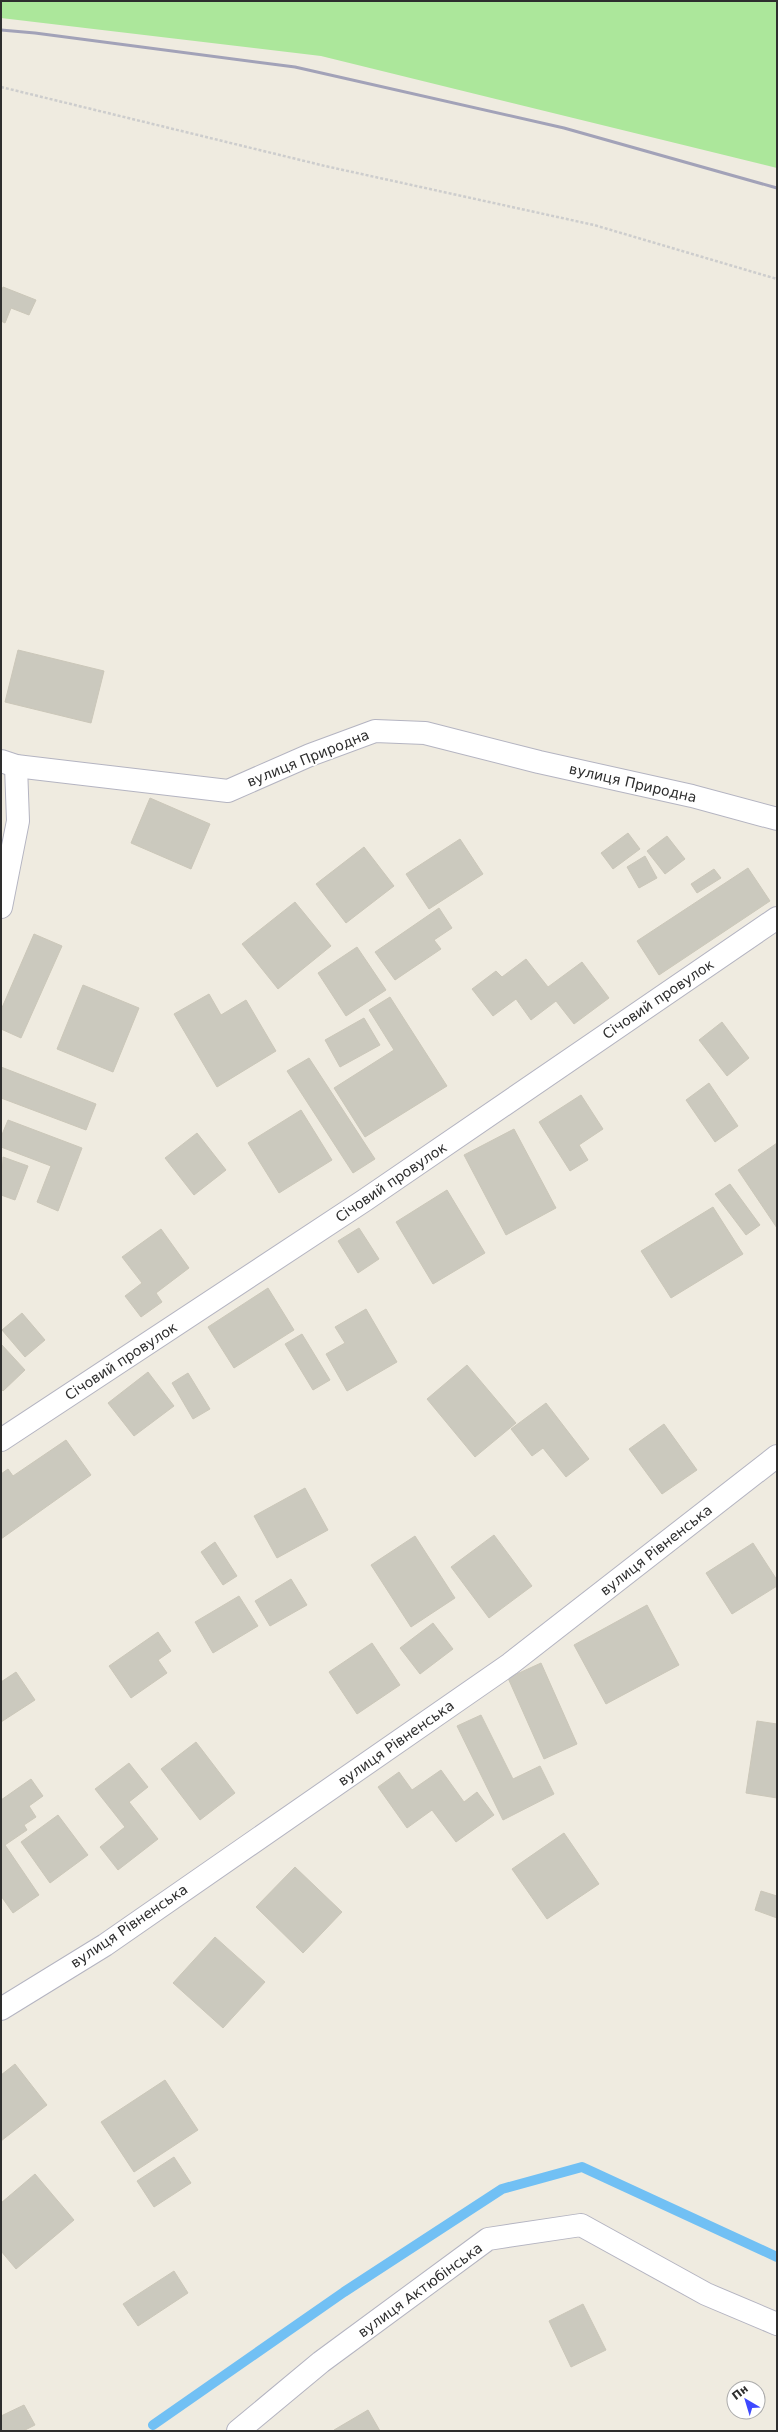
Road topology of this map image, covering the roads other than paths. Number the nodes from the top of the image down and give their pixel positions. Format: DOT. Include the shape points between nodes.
graph roads {
  1 [pos="8,764"];
  2 [pos="777,819"];
  3 [pos="1,908"];
  4 [pos="777,918"];
  5 [pos="1,1440"];
  6 [pos="777,1456"];
  7 [pos="1,2010"];
  8 [pos="777,2324"];
  9 [pos="238,2431"];
  1 -- 2 [label="street, вулиця Природна" via="228,790 310,754 375,731 425,733 539,762 692,796"];
  1 -- 3 [label="street" via="18,821"];
  4 -- 5 [label="street, Січовий провулок" via="365,1200"];
  6 -- 7 [label="street, вулиця Рівненська" via="510,1664 105,1945"];
  8 -- 9 [label="street, вулиця Актюбінська" via="706,2294 581,2225 488,2239 321,2362"];
}
